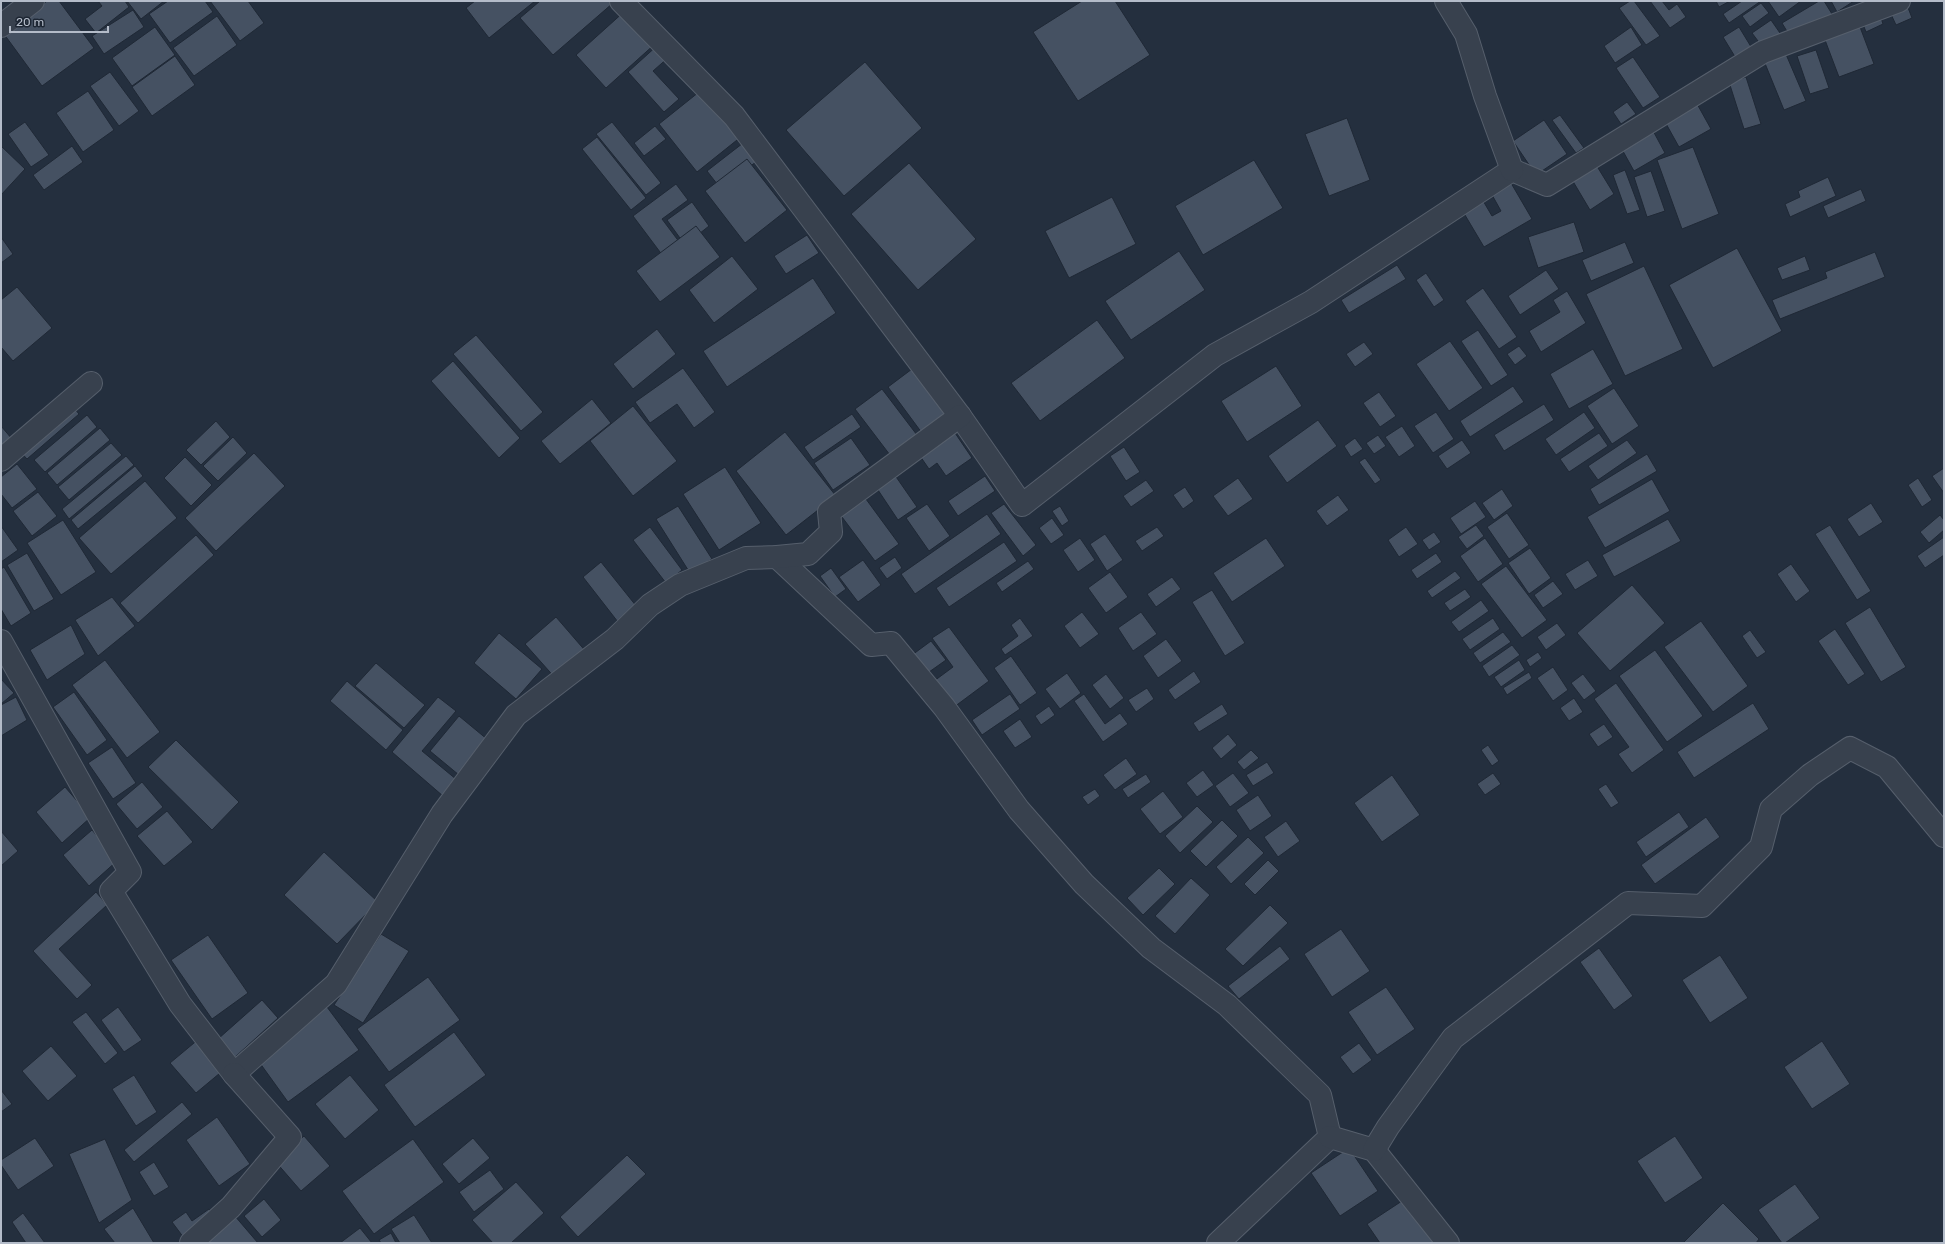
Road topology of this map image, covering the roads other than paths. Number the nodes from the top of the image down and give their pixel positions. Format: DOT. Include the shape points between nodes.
graph roads {
  1 [pos="33,1"];
  2 [pos="621,1"];
  3 [pos="1446,1"];
  4 [pos="1899,1"];
  5 [pos="1,26"];
  6 [pos="1512,170"];
  7 [pos="91,383"];
  8 [pos="960,416"];
  9 [pos="1,460"];
  10 [pos="777,557"];
  11 [pos="1,641"];
  12 [pos="1944,836"];
  13 [pos="234,1074"];
  14 [pos="1330,1137"];
  15 [pos="1374,1150"];
  16 [pos="191,1243"];
  17 [pos="1218,1243"];
  18 [pos="1448,1243"];
  1 -- 5 [label="street"];
  2 -- 8 [label="street" via="734,116"];
  3 -- 6 [label="street" via="1466,34"];
  4 -- 6 [label="street" via="1763,52 1546,185"];
  6 -- 8 [label="street" via="1311,302 1215,355 1022,505"];
  7 -- 9 [label="street"];
  8 -- 10 [label="street" via="829,512 831,532 808,554"];
  10 -- 13 [label="street" via="746,558 680,585 650,605 615,639 516,715 442,814 336,984"];
  10 -- 14 [label="street" via="871,645 891,643 944,707 1019,810 1084,884 1151,948 1227,1005 1320,1095"];
  11 -- 13 [label="street" via="130,872 111,891 180,1004"];
  12 -- 15 [label="street" via="1887,767 1850,748 1810,775 1771,809 1762,847 1702,906 1628,903 1452,1038"];
  13 -- 16 [label="street" via="290,1137 231,1207"];
  14 -- 15 [label="street"];
  14 -- 17 [label="street"];
  15 -- 18 [label="street"];
}
